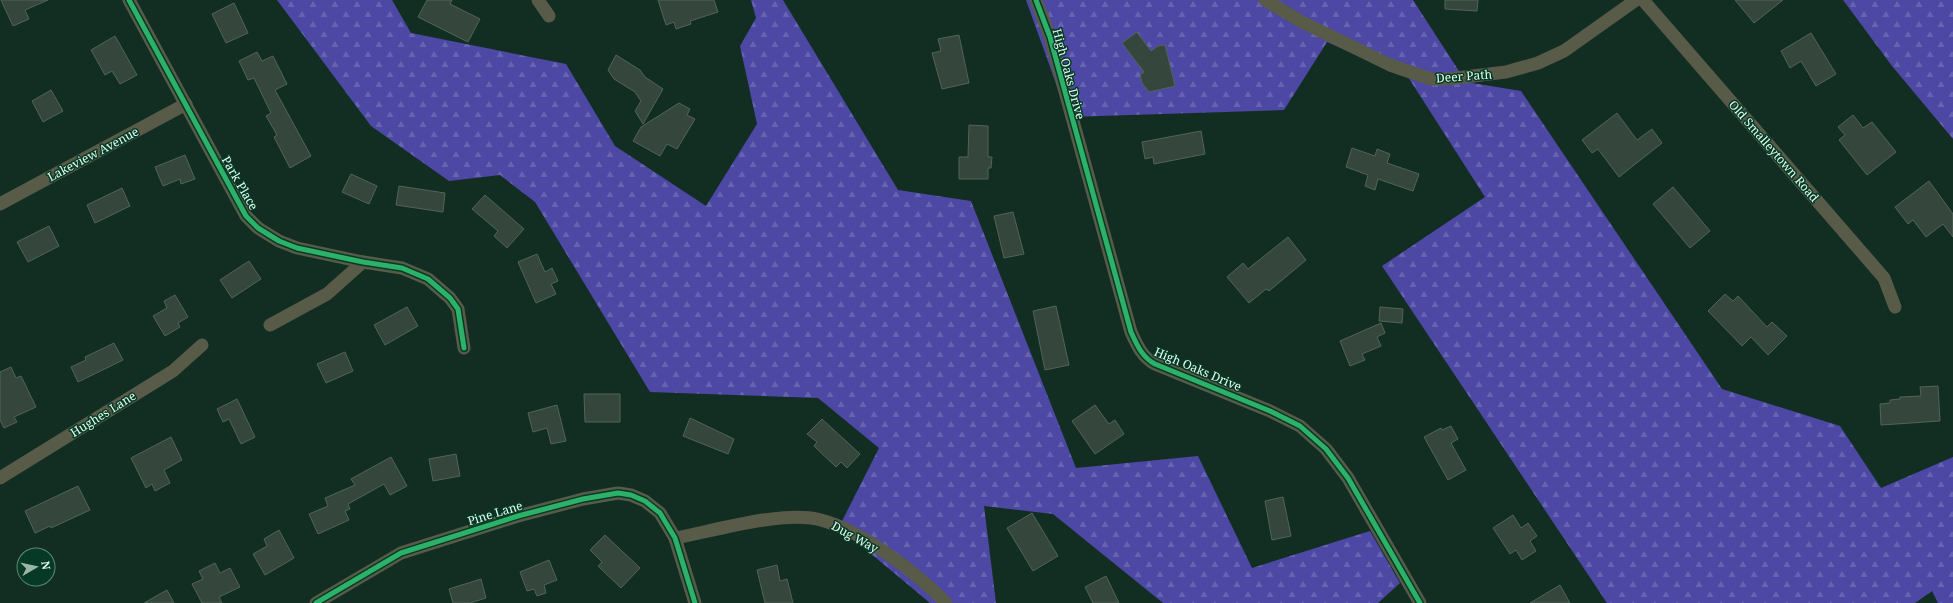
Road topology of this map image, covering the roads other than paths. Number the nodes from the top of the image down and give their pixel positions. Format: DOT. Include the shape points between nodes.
graph roads {
  1 [pos="129,0"];
  2 [pos="538,0"];
  3 [pos="1036,0"];
  4 [pos="1265,0"];
  5 [pos="1636,0"];
  6 [pos="1644,0"];
  7 [pos="549,16"];
  8 [pos="186,104"];
  9 [pos="0,204"];
  10 [pos="363,262"];
  11 [pos="1895,307"];
  12 [pos="270,325"];
  13 [pos="202,345"];
  14 [pos="464,348"];
  15 [pos="0,478"];
  16 [pos="675,538"];
  17 [pos="316,603"];
  18 [pos="695,603"];
  19 [pos="946,603"];
  20 [pos="1420,603"];
  1 -- 8 [label="street, Park Place"];
  2 -- 7 [label="street"];
  3 -- 20 [label="street, High Oaks Drive" via="1050,37 1072,125 1131,332 1138,347 1147,360 1155,364 1300,426 1326,449 1348,478"];
  4 -- 5 [label="street, Deer Path" via="1302,22 1390,65 1431,79 1506,72 1538,63 1564,51"];
  6 -- 11 [label="street, Old Smalleytown Road" via="1884,278"];
  8 -- 9 [label="street, Lakeview Avenue"];
  8 -- 10 [label="street, Park Place" via="237,202 258,228 297,248"];
  10 -- 12 [label="street" via="327,294"];
  10 -- 14 [label="street, Park Place" via="402,268 428,279 439,287 458,309"];
  13 -- 15 [label="street, Hughes Lane" via="173,371"];
  16 -- 17 [label="street, Pine Lane" via="660,513 631,494 618,493 583,499 518,516 402,553"];
  16 -- 18 [label="street, Pine Lane"];
  16 -- 19 [label="street, Dug Way" via="769,520 810,518 827,521 868,542 915,575"];
}
